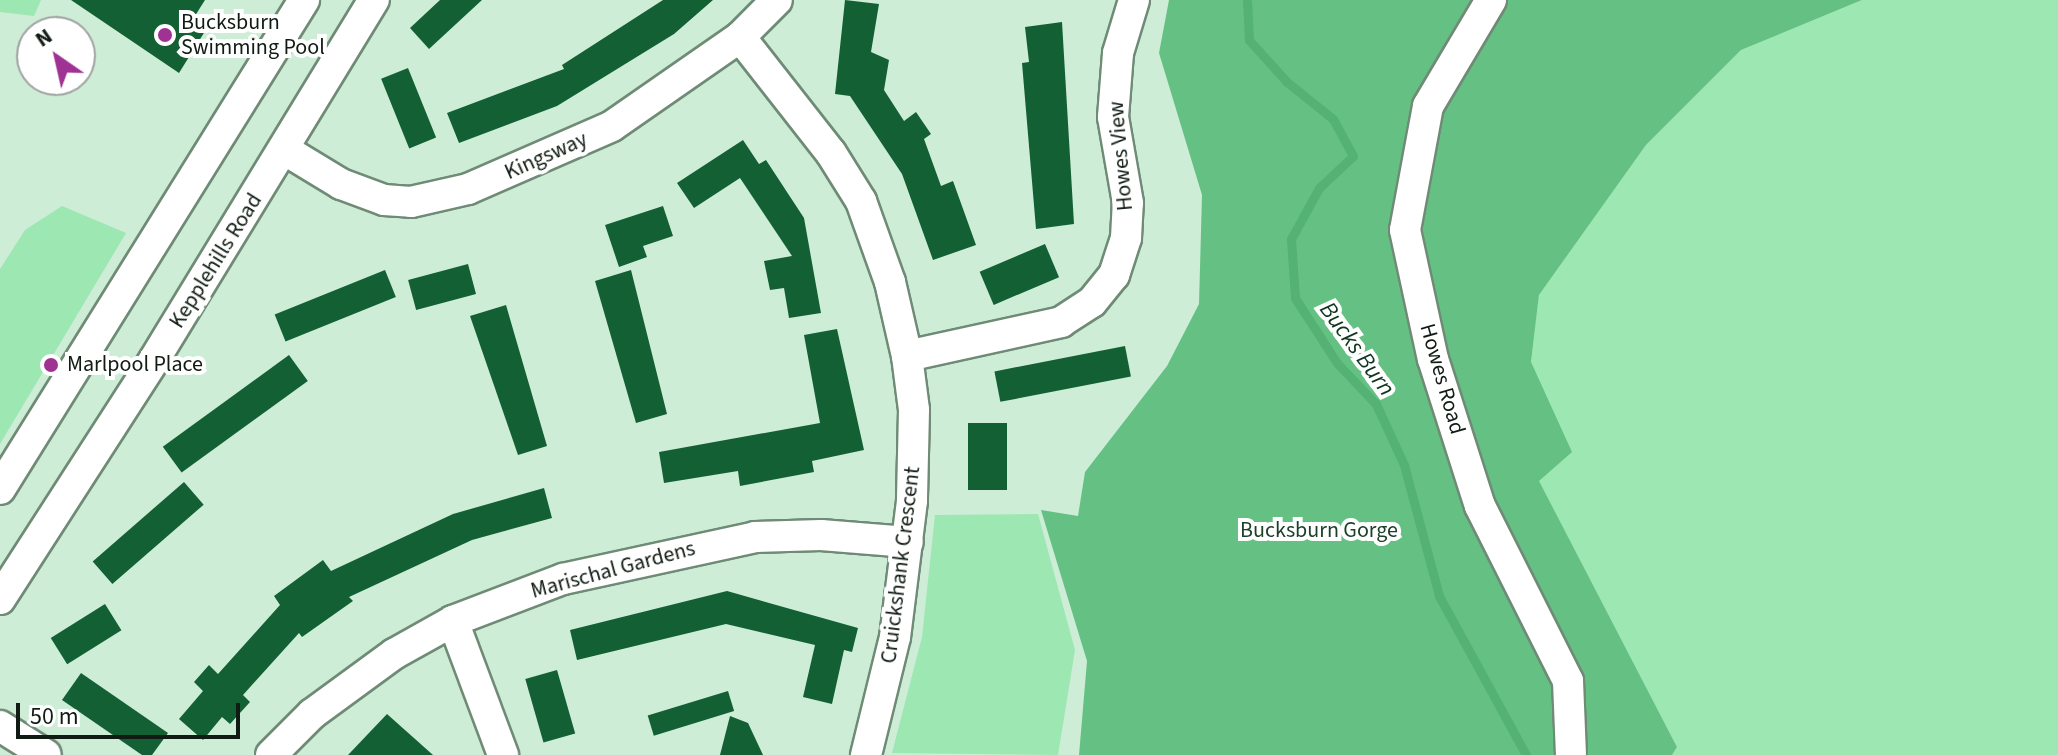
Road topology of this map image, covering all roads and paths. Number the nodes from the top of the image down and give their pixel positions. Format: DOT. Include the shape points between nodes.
graph roads {
  1 [pos="304,0"];
  2 [pos="374,0"];
  3 [pos="777,0"];
  4 [pos="1134,0"];
  5 [pos="1491,0"];
  6 [pos="740,37"];
  7 [pos="285,150"];
  8 [pos="907,356"];
  9 [pos="0,489"];
  10 [pos="908,542"];
  11 [pos="0,599"];
  12 [pos="453,621"];
  13 [pos="0,726"];
  14 [pos="46,755"];
  15 [pos="271,755"];
  16 [pos="503,755"];
  17 [pos="866,755"];
  18 [pos="1571,755"];
  1 -- 9 [label="street"];
  2 -- 7 [label="street, Kepplehills Road"];
  3 -- 6 [label="street, Kingsway"];
  4 -- 8 [label="street, Howes View" via="1118,53 1113,117 1128,203 1126,238 1114,275 1092,302 1061,322"];
  5 -- 18 [label="street, Howes Road" via="1428,106 1405,230 1433,359 1480,506 1568,681"];
  6 -- 7 [label="street, Kingsway" via="612,126 489,181 438,197 384,200 341,184"];
  6 -- 8 [label="street, Cruickshank Crescent" via="831,153 861,201 890,282"];
  7 -- 11 [label="street, Kepplehills Road"];
  8 -- 10 [label="street, Cruickshank Crescent" via="915,460"];
  10 -- 12 [label="street, Marischal Gardens" via="821,535 734,539 563,579"];
  10 -- 17 [label="street, Cruickshank Crescent" via="895,637"];
  12 -- 15 [label="street, Marischal Gardens" via="394,654 312,714"];
  12 -- 16 [label="street"];
  13 -- 14 [label="street"];
}
